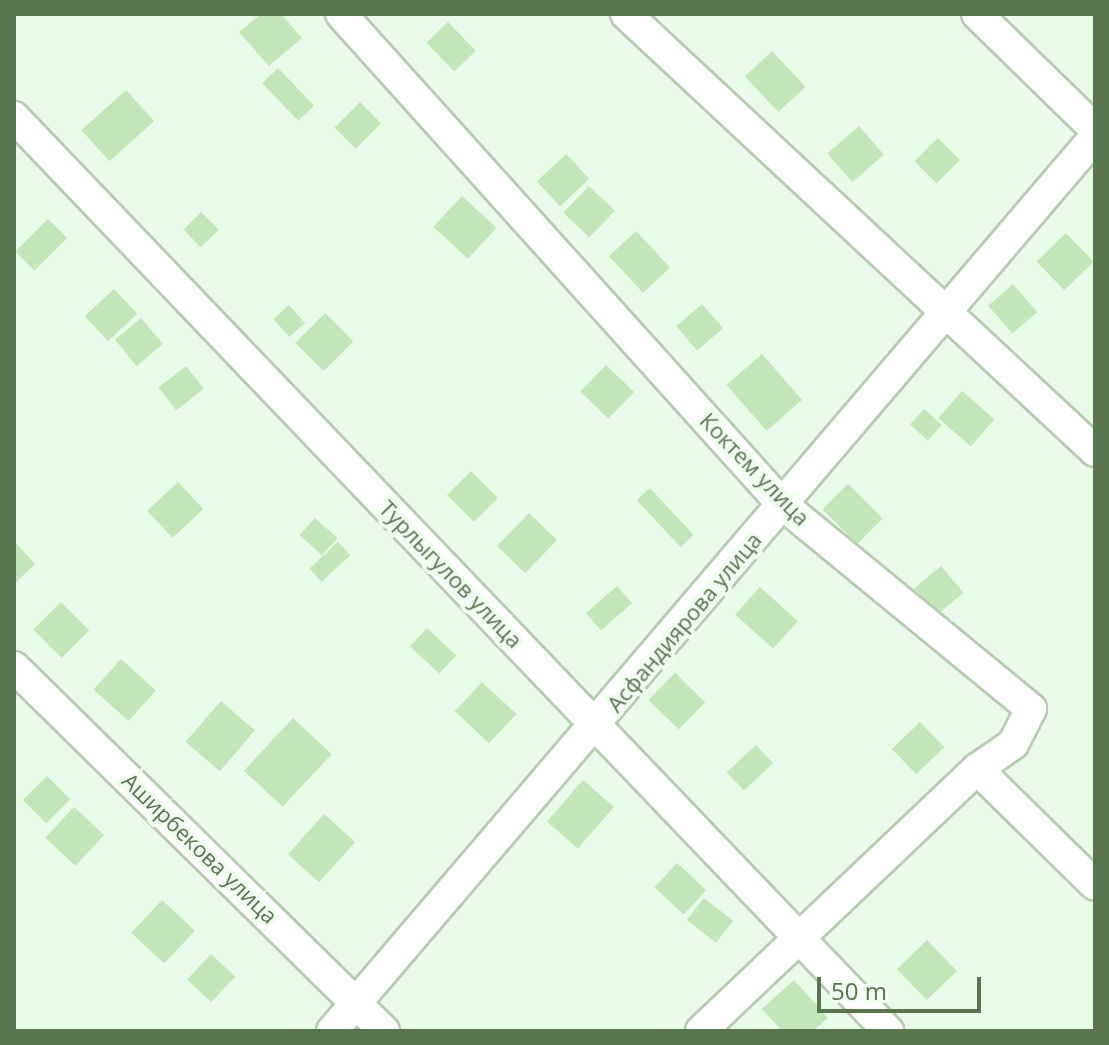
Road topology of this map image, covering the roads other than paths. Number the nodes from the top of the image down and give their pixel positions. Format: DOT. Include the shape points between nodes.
graph roads {
  1 [pos="341,14"];
  2 [pos="626,14"];
  3 [pos="977,14"];
  4 [pos="14,117"];
  5 [pos="1095,129"];
  6 [pos="1095,137"];
  7 [pos="946,313"];
  8 [pos="1095,451"];
  9 [pos="783,505"];
  10 [pos="14,667"];
  11 [pos="596,726"];
  12 [pos="977,769"];
  13 [pos="1095,885"];
  14 [pos="804,938"];
  15 [pos="358,1003"];
  16 [pos="332,1031"];
  17 [pos="384,1031"];
  18 [pos="701,1031"];
  19 [pos="888,1031"];
  1 -- 9 [label="street, Коктем улица"];
  2 -- 7 [label="street"];
  3 -- 5 [label="street"];
  4 -- 11 [label="street, Турлыгулов улица"];
  6 -- 7 [label="street, Асфандиярова улица"];
  7 -- 8 [label="street"];
  7 -- 9 [label="street, Асфандиярова улица"];
  9 -- 11 [label="street, Асфандиярова улица"];
  9 -- 12 [label="street, Коктем улица" via="1031,709 1013,744"];
  10 -- 15 [label="street, Аширбекова улица"];
  11 -- 14 [label="street, Турлыгулов улица"];
  11 -- 15 [label="street, Асфандиярова улица"];
  12 -- 13 [label="street"];
  12 -- 14 [label="street"];
  14 -- 18 [label="street"];
  14 -- 19 [label="street, Турлыгулов улица"];
  15 -- 16 [label="street, Асфандиярова улица"];
  15 -- 17 [label="street, Аширбекова улица"];
}
